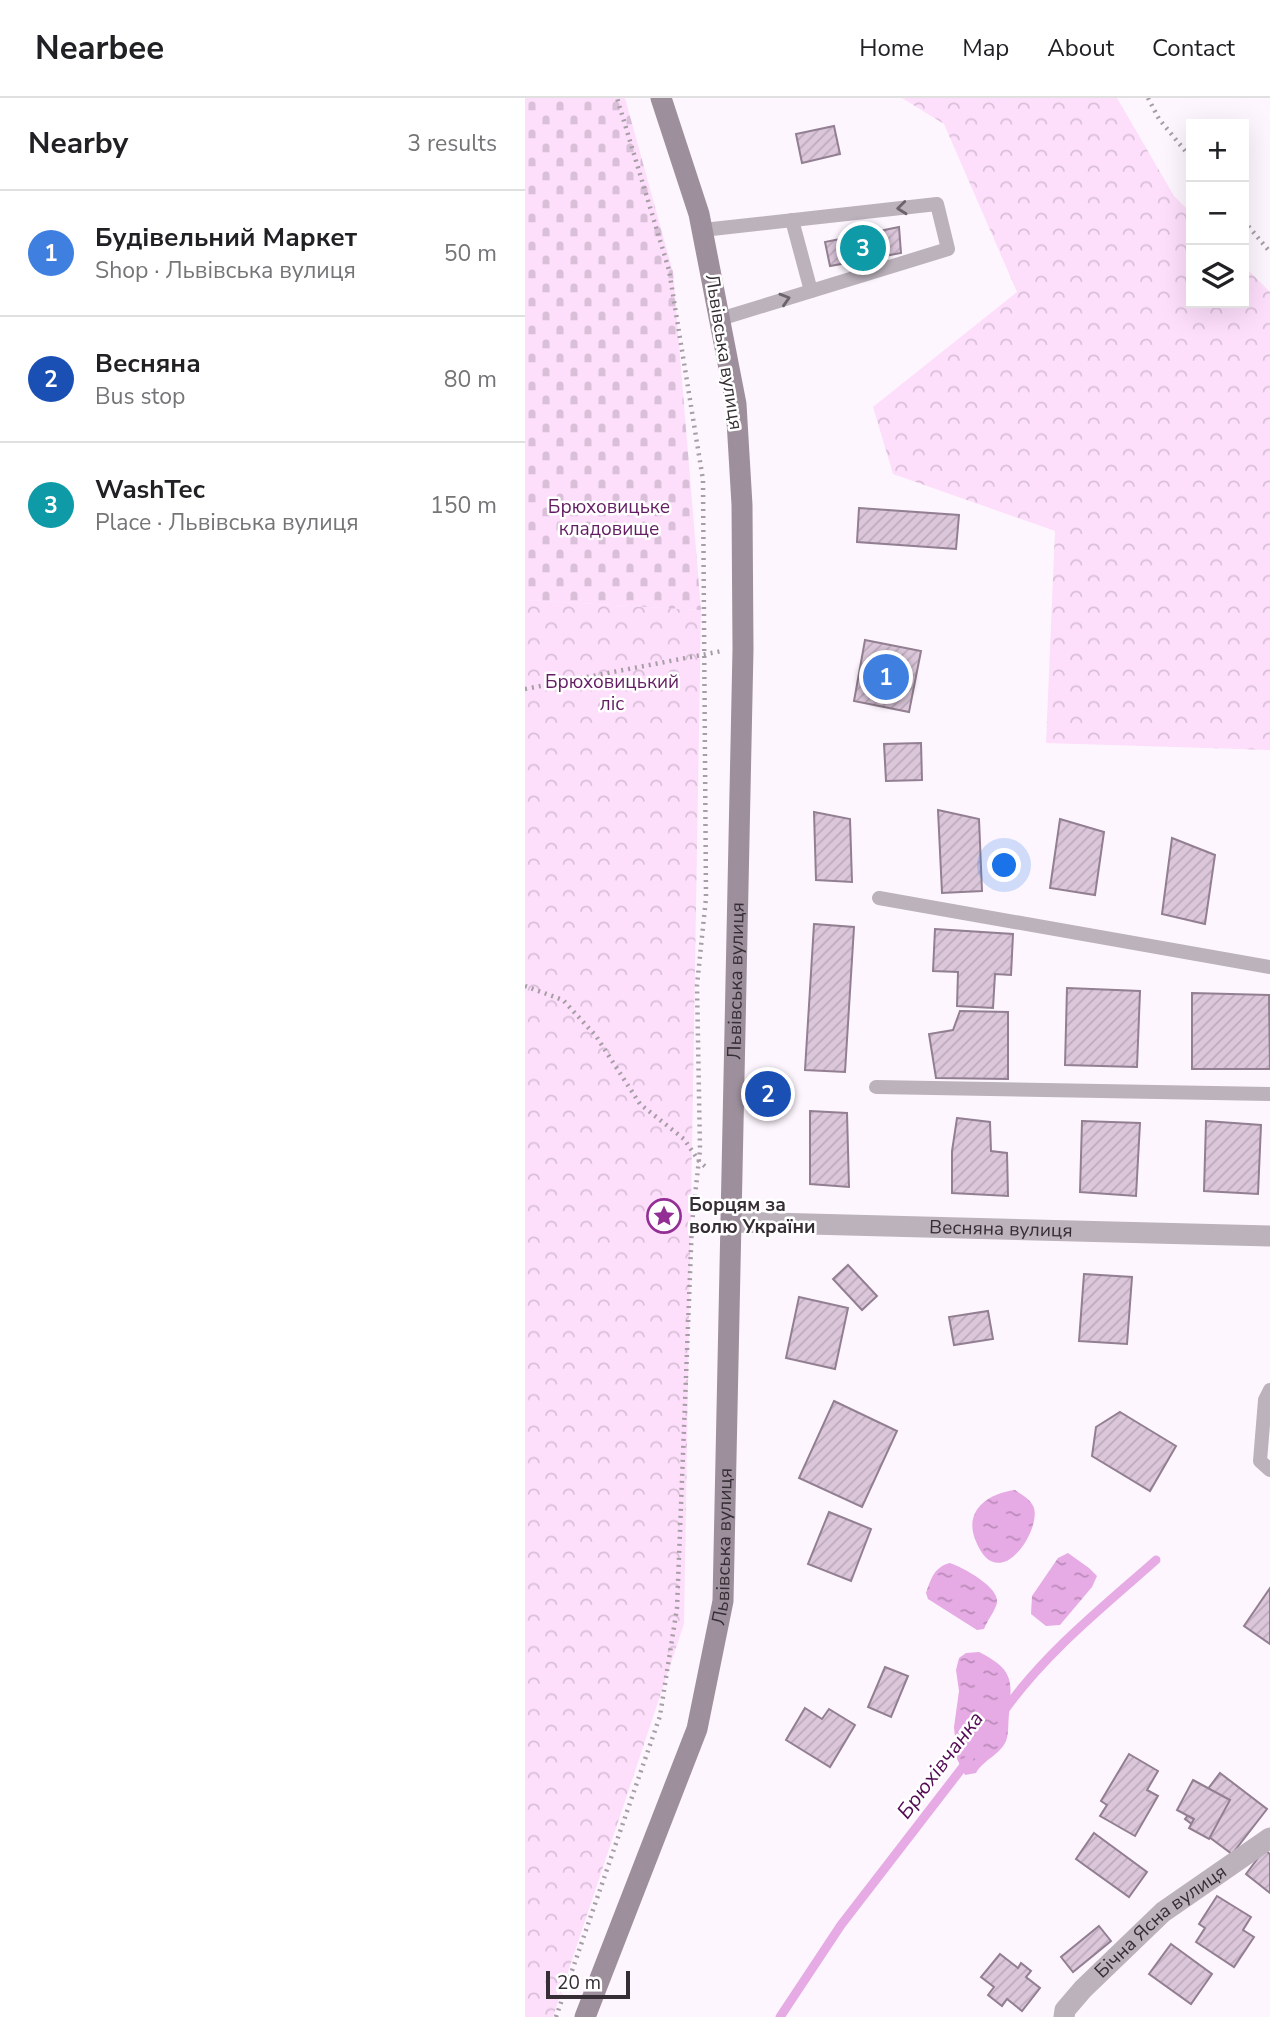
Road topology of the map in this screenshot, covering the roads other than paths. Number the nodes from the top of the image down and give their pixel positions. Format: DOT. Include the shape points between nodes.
graph roads {
  1 [pos="661,98"];
  2 [pos="792,220"];
  3 [pos="703,230"];
  4 [pos="811,291"];
  5 [pos="720,319"];
  6 [pos="879,898"];
  7 [pos="1270,967"];
  8 [pos="876,1087"];
  9 [pos="1270,1094"];
  10 [pos="731,1222"];
  11 [pos="1270,1236"];
  12 [pos="1270,1390"];
  13 [pos="1270,1470"];
  14 [pos="1270,1838"];
  15 [pos="585,2017"];
  16 [pos="1064,2017"];
  1 -- 3 [label="main road, Львівська вулиця"];
  2 -- 3 [label="lane"];
  2 -- 4 [label="lane"];
  4 -- 2 [label="lane, one-way" via="948,249 937,204"];
  3 -- 5 [label="main road, Львівська вулиця"];
  5 -- 4 [label="lane, one-way"];
  5 -- 10 [label="main road, Львівська вулиця" via="736,404 742,505"];
  6 -- 7 [label="lane"];
  8 -- 9 [label="lane"];
  10 -- 11 [label="street, Весняна вулиця"];
  10 -- 15 [label="main road, Львівська вулиця" via="723,1601 698,1729"];
  12 -- 13 [label="lane" via="1265,1400 1260,1461"];
  14 -- 16 [label="street, Бічна Ясна вулиця" via="1163,1912 1083,1989"];
}
